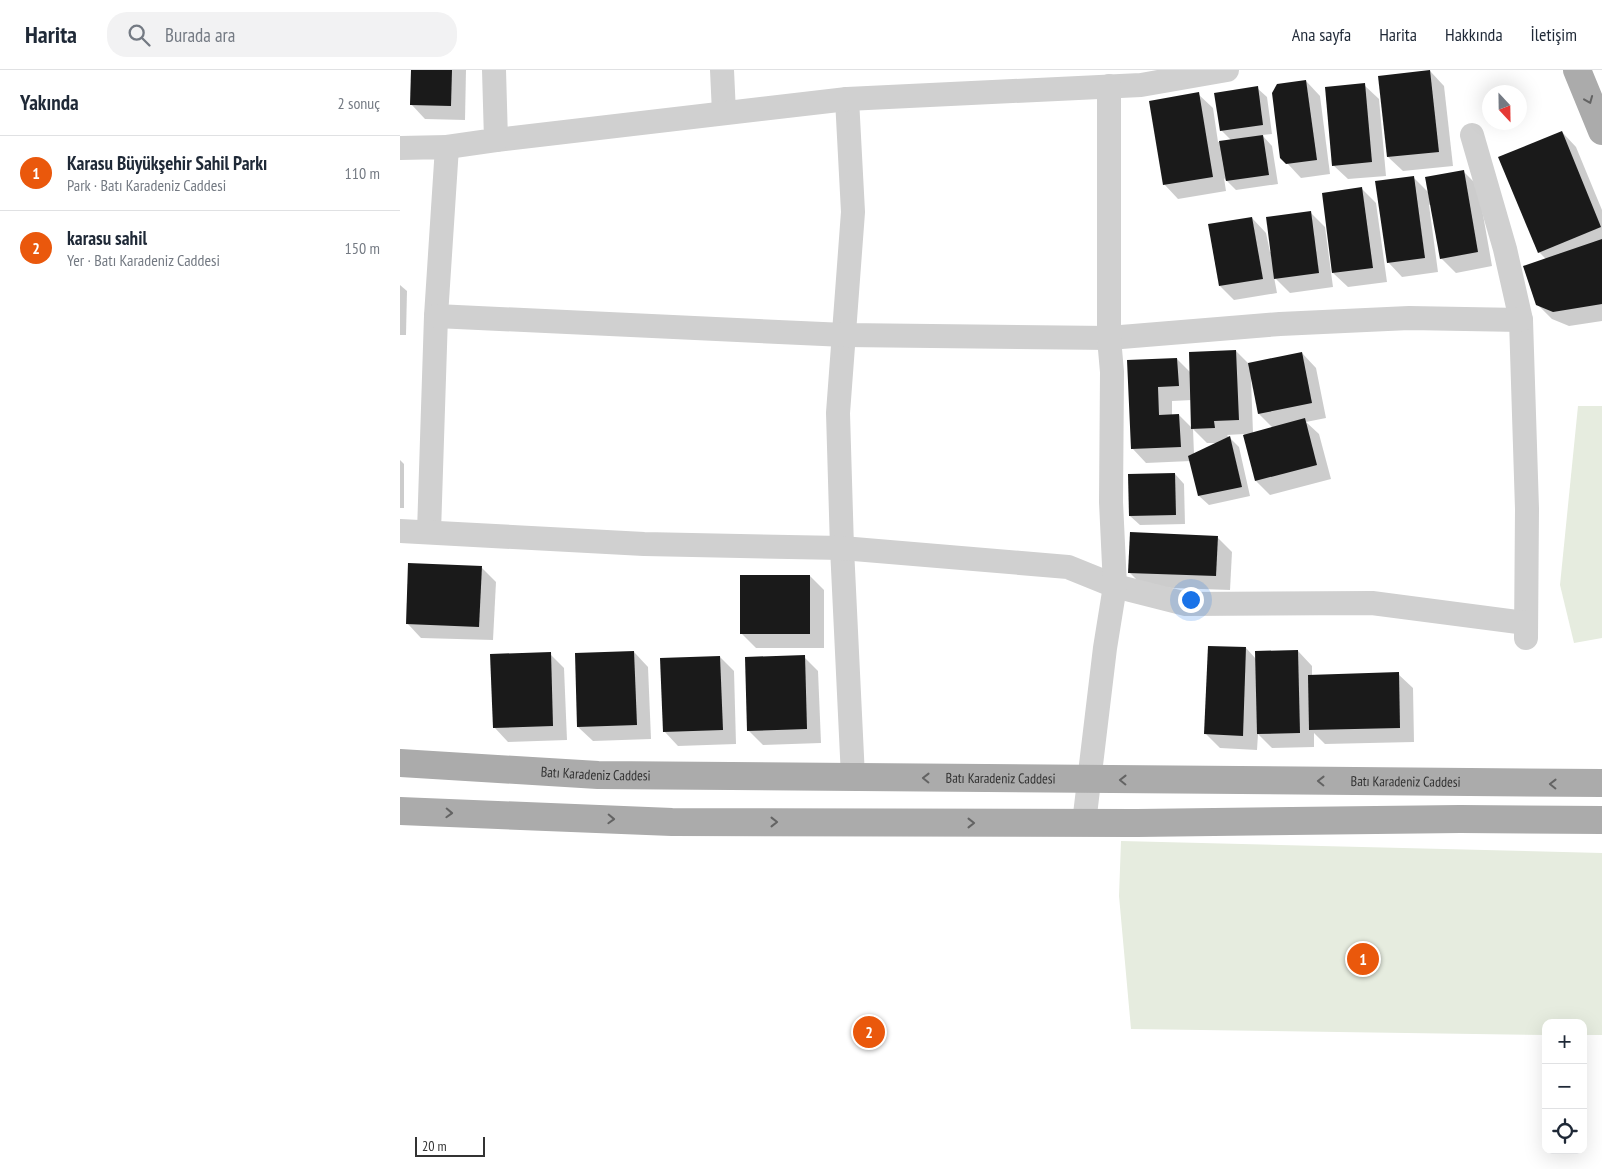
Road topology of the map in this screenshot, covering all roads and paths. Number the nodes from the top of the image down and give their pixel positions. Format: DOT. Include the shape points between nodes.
graph roads {
  1 [pos="494,70"];
  2 [pos="722,70"];
  3 [pos="1227,70"];
  4 [pos="1577,70"];
  5 [pos="1109,86"];
  6 [pos="848,99"];
  7 [pos="724,113"];
  8 [pos="1602,131"];
  9 [pos="1472,135"];
  10 [pos="496,140"];
  11 [pos="447,147"];
  12 [pos="400,148"];
  13 [pos="436,316"];
  14 [pos="1521,320"];
  15 [pos="845,335"];
  16 [pos="1109,338"];
  17 [pos="400,531"];
  18 [pos="430,532"];
  19 [pos="842,548"];
  20 [pos="1114,586"];
  21 [pos="400,763"];
  22 [pos="853,777"];
  23 [pos="1088,779"];
  24 [pos="1602,783"];
  25 [pos="400,811"];
  26 [pos="1602,820"];
  27 [pos="1084,823"];
  1 -- 10 [label="street"];
  2 -- 7 [label="street"];
  3 -- 5 [label="street" via="1141,85"];
  4 -- 8 [label="main road, one-way"];
  5 -- 6 [label="street"];
  5 -- 16 [label="street"];
  6 -- 7 [label="street"];
  6 -- 15 [label="street" via="853,212"];
  7 -- 10 [label="street"];
  9 -- 14 [label="street" via="1505,248"];
  10 -- 11 [label="street"];
  11 -- 12 [label="street"];
  11 -- 13 [label="street"];
  13 -- 15 [label="street"];
  13 -- 18 [label="street"];
  14 -- 16 [label="street" via="1409,318 1280,324"];
  14 -- 20 [label="street" via="1526,632 1372,603 1186,604"];
  15 -- 16 [label="street"];
  15 -- 19 [label="street" via="838,413"];
  16 -- 20 [label="street"];
  17 -- 18 [label="street"];
  18 -- 19 [label="street" via="644,544"];
  19 -- 20 [label="street" via="1068,566"];
  19 -- 22 [label="street"];
  20 -- 23 [label="street"];
  21 -- 22 [label="main road, Batı Karadeniz Caddesi" via="598,775"];
  23 -- 22 [label="main road, Batı Karadeniz Caddesi, one-way"];
  24 -- 23 [label="main road, Batı Karadeniz Caddesi, one-way"];
  23 -- 27 [label="street"];
  25 -- 27 [label="main road, one-way" via="672,822"];
  26 -- 27 [label="main road"];
}
